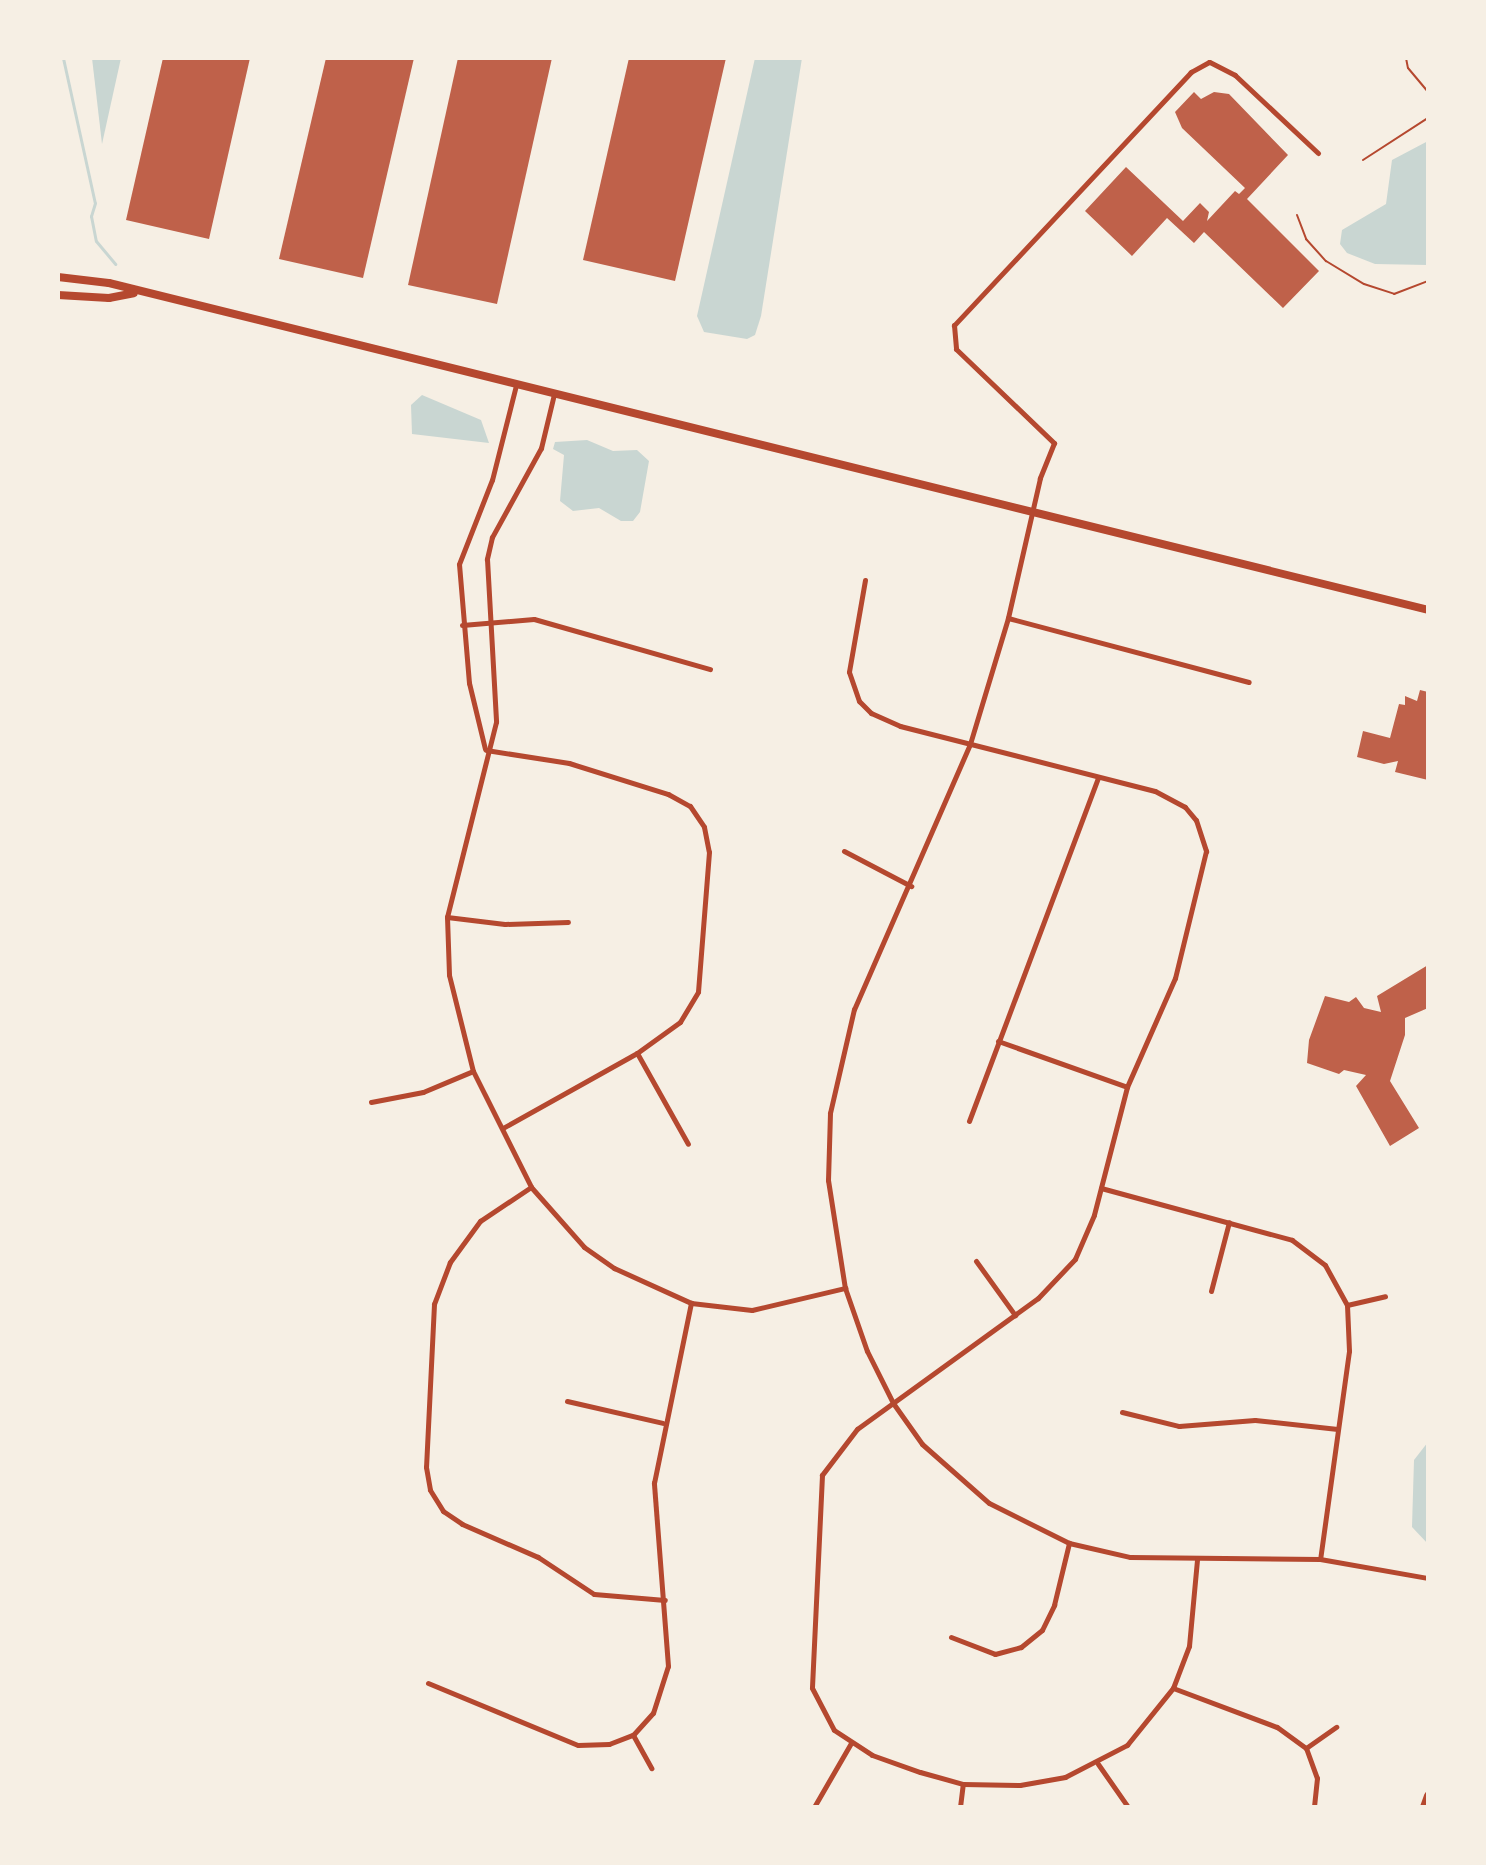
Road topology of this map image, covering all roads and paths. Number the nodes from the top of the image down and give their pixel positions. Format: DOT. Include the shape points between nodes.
graph roads {
  1 [pos="1406,58"];
  2 [pos="1428,92"];
  3 [pos="1428,118"];
  4 [pos="1318,153"];
  5 [pos="1363,160"];
  6 [pos="1297,215"];
  7 [pos="58,277"];
  8 [pos="1428,281"];
  9 [pos="135,293"];
  10 [pos="58,295"];
  11 [pos="516,385"];
  12 [pos="554,394"];
  13 [pos="1033,513"];
  14 [pos="865,580"];
  15 [pos="1428,610"];
  16 [pos="1008,618"];
  17 [pos="488,622"];
  18 [pos="462,625"];
  19 [pos="710,669"];
  20 [pos="1249,682"];
  21 [pos="970,744"];
  22 [pos="486,750"];
  23 [pos="1098,777"];
  24 [pos="844,851"];
  25 [pos="911,886"];
  26 [pos="447,917"];
  27 [pos="568,922"];
  28 [pos="998,1041"];
  29 [pos="637,1053"];
  30 [pos="473,1071"];
  31 [pos="1127,1087"];
  32 [pos="371,1102"];
  33 [pos="969,1121"];
  34 [pos="503,1128"];
  35 [pos="688,1144"];
  36 [pos="531,1187"];
  37 [pos="1101,1188"];
  38 [pos="1229,1222"];
  39 [pos="976,1261"];
  40 [pos="845,1288"];
  41 [pos="1211,1291"];
  42 [pos="1385,1296"];
  43 [pos="691,1303"];
  44 [pos="1347,1305"];
  45 [pos="1015,1315"];
  46 [pos="567,1401"];
  47 [pos="893,1403"];
  48 [pos="1122,1412"];
  49 [pos="663,1423"];
  50 [pos="1338,1429"];
  51 [pos="1069,1543"];
  52 [pos="1197,1559"];
  53 [pos="1320,1559"];
  54 [pos="1428,1578"];
  55 [pos="665,1600"];
  56 [pos="951,1637"];
  57 [pos="428,1683"];
  58 [pos="1173,1688"];
  59 [pos="1336,1727"];
  60 [pos="633,1735"];
  61 [pos="851,1743"];
  62 [pos="1306,1748"];
  63 [pos="1098,1764"];
  64 [pos="651,1768"];
  65 [pos="963,1784"];
  66 [pos="1428,1796"];
  67 [pos="814,1807"];
  68 [pos="960,1807"];
  69 [pos="1128,1807"];
  70 [pos="1314,1807"];
  71 [pos="1424,1807"];
  1 -- 2 [label="path"];
  3 -- 5 [label="path"];
  4 -- 13 [label="street" via="1235,75 1209,62 1191,72 964,309 951,337 956,349 1054,443"];
  6 -- 8 [label="path" via="1306,239 1326,261 1359,282 1394,294"];
  7 -- 9 [label="main road" via="109,283"];
  9 -- 10 [label="main road" via="109,298"];
  9 -- 11 [label="main road"];
  11 -- 12 [label="main road"];
  11 -- 18 [label="street" via="492,480 459,564"];
  12 -- 13 [label="main road"];
  12 -- 17 [label="street" via="541,448 492,537 484,582"];
  13 -- 15 [label="main road"];
  13 -- 16 [label="street"];
  14 -- 21 [label="street" via="849,672 859,701 883,720"];
  16 -- 20 [label="street"];
  16 -- 21 [label="street"];
  17 -- 18 [label="street"];
  17 -- 19 [label="street" via="534,619 561,624"];
  17 -- 22 [label="street" via="497,693 496,722"];
  18 -- 22 [label="street"];
  21 -- 23 [label="street"];
  21 -- 25 [label="street"];
  22 -- 26 [label="street"];
  22 -- 29 [label="street" via="569,763 668,794 690,806 704,827 709,852 698,992 680,1022"];
  23 -- 28 [label="street"];
  23 -- 31 [label="street" via="1155,791 1185,807 1196,820 1206,851 1175,978"];
  24 -- 25 [label="street"];
  25 -- 40 [label="street" via="854,1009 837,1069 828,1180"];
  26 -- 27 [label="street" via="505,924"];
  26 -- 30 [label="street" via="449,975"];
  28 -- 31 [label="street"];
  28 -- 33 [label="street"];
  29 -- 34 [label="street"];
  29 -- 35 [label="street"];
  30 -- 32 [label="street" via="423,1092"];
  30 -- 34 [label="street"];
  31 -- 37 [label="street"];
  34 -- 36 [label="street"];
  36 -- 43 [label="street" via="584,1247 614,1268"];
  36 -- 55 [label="street" via="480,1221 450,1262 434,1304 426,1467 430,1490 443,1511 462,1524 538,1557 594,1594"];
  37 -- 38 [label="street"];
  37 -- 45 [label="street" via="1075,1259 1058,1282"];
  38 -- 41 [label="street"];
  38 -- 44 [label="street" via="1292,1240 1325,1265"];
  39 -- 45 [label="street"];
  40 -- 43 [label="street" via="752,1310"];
  40 -- 47 [label="street"];
  42 -- 44 [label="street"];
  43 -- 49 [label="street"];
  44 -- 50 [label="street" via="1349,1351"];
  45 -- 47 [label="street"];
  46 -- 49 [label="street"];
  47 -- 51 [label="street" via="959,1481 1030,1527"];
  47 -- 61 [label="street" via="834,1453 818,1496 812,1688 834,1730"];
  48 -- 50 [label="street" via="1179,1426 1255,1420"];
  49 -- 55 [label="street" via="654,1483"];
  50 -- 53 [label="street"];
  51 -- 52 [label="street" via="1130,1557"];
  51 -- 56 [label="street" via="1054,1605 1042,1630 1021,1647 995,1654"];
  52 -- 53 [label="street"];
  52 -- 58 [label="street" via="1189,1646"];
  53 -- 54 [label="street"];
  55 -- 60 [label="street" via="667,1684 653,1713"];
  57 -- 60 [label="street" via="578,1745 609,1744"];
  58 -- 62 [label="street" via="1277,1727"];
  58 -- 63 [label="street" via="1127,1745"];
  59 -- 62 [label="street"];
  60 -- 64 [label="street"];
  61 -- 65 [label="street"];
  61 -- 67 [label="street"];
  62 -- 70 [label="street" via="1317,1778"];
  63 -- 65 [label="street" via="1047,1782"];
  63 -- 69 [label="street" via="1119,1802"];
  65 -- 68 [label="street"];
  66 -- 71 [label="main road"];
}
